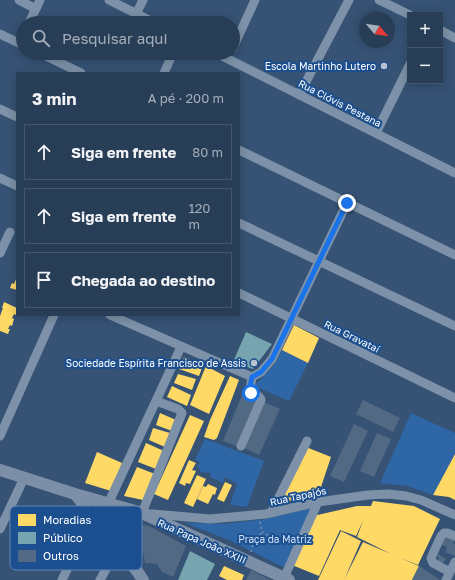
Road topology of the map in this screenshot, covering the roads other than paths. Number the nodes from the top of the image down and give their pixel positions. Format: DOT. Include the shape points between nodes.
graph roads {
  1 [pos="19,0"];
  2 [pos="109,0"];
  3 [pos="143,0"];
  4 [pos="255,0"];
  5 [pos="349,0"];
  6 [pos="379,0"];
  7 [pos="38,4"];
  8 [pos="136,14"];
  9 [pos="407,14"];
  10 [pos="32,16"];
  11 [pos="140,16"];
  12 [pos="443,32"];
  13 [pos="240,33"];
  14 [pos="0,34"];
  15 [pos="455,38"];
  16 [pos="16,39"];
  17 [pos="54,60"];
  18 [pos="170,60"];
  19 [pos="236,60"];
  20 [pos="407,70"];
  21 [pos="79,72"];
  22 [pos="164,72"];
  23 [pos="299,95"];
  24 [pos="0,108"];
  25 [pos="16,116"];
  26 [pos="376,133"];
  27 [pos="240,150"];
  28 [pos="455,173"];
  29 [pos="0,178"];
  30 [pos="16,186"];
  31 [pos="347,203"];
  32 [pos="240,223"];
  33 [pos="10,232"];
  34 [pos="0,253"];
  35 [pos="455,255"];
  36 [pos="319,261"];
  37 [pos="240,293"];
  38 [pos="54,316"];
  39 [pos="112,316"];
  40 [pos="291,318"];
  41 [pos="455,326"];
  42 [pos="181,347"];
  43 [pos="252,377"];
  44 [pos="455,398"];
  45 [pos="156,401"];
  46 [pos="0,436"];
  47 [pos="307,441"];
  48 [pos="241,446"];
  49 [pos="0,470"];
  50 [pos="24,478"];
  51 [pos="75,494"];
  52 [pos="318,502"];
  53 [pos="108,504"];
  54 [pos="11,506"];
  55 [pos="85,506"];
  56 [pos="116,506"];
  57 [pos="10,508"];
  58 [pos="142,513"];
  59 [pos="272,513"];
  60 [pos="455,515"];
  61 [pos="0,529"];
  62 [pos="455,536"];
  63 [pos="455,562"];
  64 [pos="67,570"];
  65 [pos="106,570"];
  66 [pos="136,570"];
  67 [pos="448,576"];
  68 [pos="286,579"];
  69 [pos="62,580"];
  70 [pos="100,580"];
  71 [pos="143,580"];
  1 -- 7 [label="street"];
  2 -- 8 [label="street"];
  3 -- 8 [label="street"];
  4 -- 13 [label="street"];
  5 -- 23 [label="street"];
  6 -- 9 [label="street"];
  7 -- 10 [label="street"];
  8 -- 11 [label="street"];
  12 -- 15 [label="street"];
  14 -- 16 [label="street"];
  17 -- 21 [label="street"];
  18 -- 22 [label="street"];
  19 -- 23 [label="street, Rua Clóvis Pestana"];
  20 -- 26 [label="street"];
  23 -- 26 [label="street, Rua Clóvis Pestana"];
  24 -- 25 [label="street"];
  26 -- 28 [label="street, Rua Clóvis Pestana"];
  27 -- 31 [label="street"];
  29 -- 30 [label="street"];
  31 -- 35 [label="street"];
  31 -- 36 [label="street"];
  32 -- 36 [label="street"];
  33 -- 34 [label="street"];
  36 -- 40 [label="street"];
  36 -- 41 [label="street"];
  37 -- 40 [label="street, Rua Gravataí"];
  38 -- 46 [label="street"];
  39 -- 42 [label="street"];
  40 -- 43 [label="street" via="272,359 261,372"];
  40 -- 44 [label="street, Rua Gravataí"];
  42 -- 43 [label="street"];
  42 -- 45 [label="street"];
  43 -- 48 [label="street" via="251,393 261,400"];
  45 -- 53 [label="street"];
  45 -- 58 [label="street" via="182,413"];
  47 -- 59 [label="street"];
  49 -- 50 [label="main road, Rua Papa João XXIII"];
  50 -- 51 [label="main road, Rua Papa João XXIII"];
  50 -- 54 [label="street"];
  51 -- 53 [label="main road, Rua Papa João XXIII"];
  51 -- 55 [label="main road"];
  52 -- 59 [label="street, Rua Tapajós"];
  52 -- 60 [label="street, Rua Tapajós" via="368,494 388,494 421,500"];
  52 -- 68 [label="street"];
  53 -- 56 [label="main road, Rua Papa João XXIII"];
  57 -- 61 [label="street"];
  58 -- 59 [label="street, Rua Tapajós" via="210,519"];
  58 -- 68 [label="main road, Rua Papa João XXIII"];
  62 -- 67 [label="street" via="444,533 431,558 431,561"];
  63 -- 67 [label="street"];
  64 -- 69 [label="street"];
  65 -- 70 [label="street"];
  66 -- 71 [label="main road"];
}
